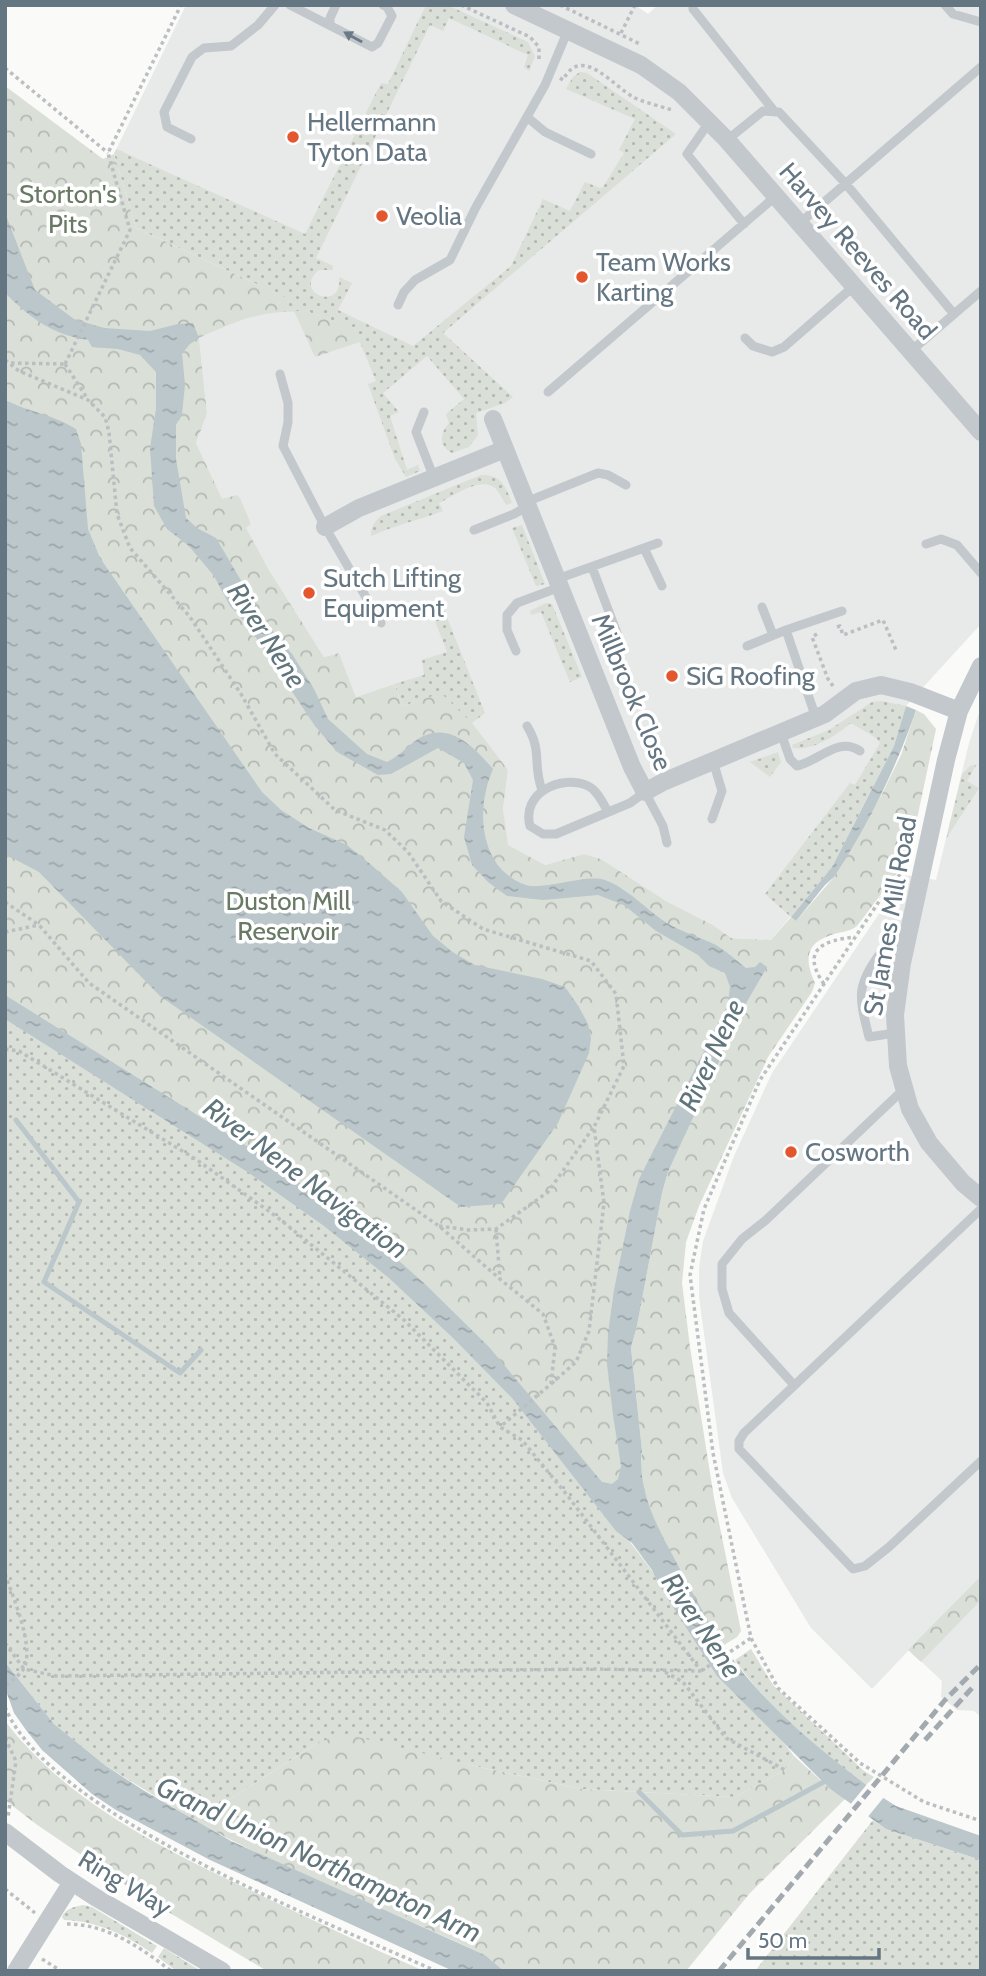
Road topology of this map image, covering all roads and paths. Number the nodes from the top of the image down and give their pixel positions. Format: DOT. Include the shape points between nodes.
graph roads {
  1 [pos="181,5"];
  2 [pos="275,5"];
  3 [pos="290,5"];
  4 [pos="336,5"];
  5 [pos="383,5"];
  6 [pos="461,5"];
  7 [pos="514,5"];
  8 [pos="635,5"];
  9 [pos="693,5"];
  10 [pos="945,5"];
  11 [pos="981,22"];
  12 [pos="330,25"];
  13 [pos="568,30"];
  14 [pos="613,50"];
  15 [pos="981,67"];
  16 [pos="5,68"];
  17 [pos="537,68"];
  18 [pos="564,80"];
  19 [pos="695,106"];
  20 [pos="775,112"];
  21 [pos="527,117"];
  22 [pos="710,121"];
  23 [pos="191,139"];
  24 [pos="727,140"];
  25 [pos="108,153"];
  26 [pos="591,154"];
  27 [pos="846,184"];
  28 [pos="776,196"];
  29 [pos="800,223"];
  30 [pos="744,224"];
  31 [pos="854,286"];
  32 [pos="981,291"];
  33 [pos="398,305"];
  34 [pos="954,314"];
  35 [pos="745,338"];
  36 [pos="911,351"];
  37 [pos="7,362"];
  38 [pos="65,364"];
  39 [pos="280,374"];
  40 [pos="548,392"];
  41 [pos="88,400"];
  42 [pos="424,412"];
  43 [pos="493,419"];
  44 [pos="981,432"];
  45 [pos="505,449"];
  46 [pos="434,478"];
  47 [pos="626,485"];
  48 [pos="527,504"];
  49 [pos="325,527"];
  50 [pos="474,530"];
  51 [pos="658,543"];
  52 [pos="926,544"];
  53 [pos="645,548"];
  54 [pos="592,567"];
  55 [pos="981,573"];
  56 [pos="559,583"];
  57 [pos="662,586"];
  58 [pos="762,607"];
  59 [pos="842,611"];
  60 [pos="381,623"];
  61 [pos="786,630"];
  62 [pos="617,633"];
  63 [pos="773,635"];
  64 [pos="747,646"];
  65 [pos="896,650"];
  66 [pos="516,651"];
  67 [pos="981,666"];
  68 [pos="837,691"];
  69 [pos="959,711"];
  70 [pos="816,718"];
  71 [pos="527,726"];
  72 [pos="781,733"];
  73 [pos="860,751"];
  74 [pos="713,761"];
  75 [pos="542,790"];
  76 [pos="645,792"];
  77 [pos="608,812"];
  78 [pos="712,819"];
  79 [pos="667,843"];
  80 [pos="5,902"];
  81 [pos="39,925"];
  82 [pos="5,932"];
  83 [pos="855,937"];
  84 [pos="882,951"];
  85 [pos="824,984"];
  86 [pos="895,1034"];
  87 [pos="5,1049"];
  88 [pos="904,1089"];
  89 [pos="594,1127"];
  90 [pos="981,1198"];
  91 [pos="981,1209"];
  92 [pos="439,1226"];
  93 [pos="496,1229"];
  94 [pos="500,1280"];
  95 [pos="551,1385"];
  96 [pos="794,1385"];
  97 [pos="500,1427"];
  98 [pos="981,1461"];
  99 [pos="5,1574"];
  100 [pos="5,1643"];
  101 [pos="24,1669"];
  102 [pos="663,1671"];
  103 [pos="701,1671"];
  104 [pos="5,1686"];
  105 [pos="5,1707"];
  106 [pos="5,1738"];
  107 [pos="785,1770"];
  108 [pos="981,1822"];
  109 [pos="6,1833"];
  110 [pos="72,1882"];
  111 [pos="5,1889"];
  112 [pos="47,1923"];
  113 [pos="16,1971"];
  114 [pos="171,1971"];
  115 [pos="222,1971"];
  116 [pos="436,1971"];
  1 -- 25 [label="path"];
  2 -- 23 [label="lane" via="231,46 204,48 192,57 164,112 167,127"];
  3 -- 12 [label="lane"];
  4 -- 12 [label="lane"];
  5 -- 12 [label="lane, one-way" via="392,16 372,47"];
  6 -- 17 [label="path" via="530,37 539,47"];
  7 -- 13 [label="street, Harvey Reeves Road"];
  8 -- 14 [label="path"];
  9 -- 20 [label="lane"];
  10 -- 11 [label="lane" via="953,14"];
  13 -- 14 [label="street, Harvey Reeves Road"];
  13 -- 21 [label="lane"];
  14 -- 19 [label="street, Harvey Reeves Road" via="652,72"];
  15 -- 27 [label="lane"];
  16 -- 25 [label="path"];
  18 -- 19 [label="path" via="571,67 581,64 634,97 675,111"];
  19 -- 22 [label="street, Harvey Reeves Road"];
  20 -- 24 [label="lane" via="763,111"];
  20 -- 27 [label="lane"];
  21 -- 26 [label="lane" via="545,132"];
  21 -- 33 [label="lane" via="450,260 415,280"];
  22 -- 24 [label="street, Harvey Reeves Road"];
  22 -- 30 [label="lane" via="687,154"];
  24 -- 28 [label="street, Harvey Reeves Road"];
  25 -- 38 [label="path" via="130,230"];
  27 -- 29 [label="lane"];
  27 -- 34 [label="lane"];
  28 -- 29 [label="street, Harvey Reeves Road"];
  28 -- 30 [label="lane"];
  29 -- 31 [label="street, Harvey Reeves Road"];
  30 -- 40 [label="lane"];
  31 -- 35 [label="lane" via="784,347 772,352"];
  31 -- 36 [label="street, Harvey Reeves Road"];
  32 -- 34 [label="lane"];
  34 -- 36 [label="lane"];
  36 -- 44 [label="street, Harvey Reeves Road"];
  37 -- 38 [label="path"];
  37 -- 41 [label="path"];
  38 -- 41 [label="path"];
  39 -- 49 [label="lane" via="288,403 284,446"];
  41 -- 89 [label="path" via="105,417 117,514 130,548 190,617 275,754 335,810 385,830 408,852 441,901 483,929 591,961 616,994 624,1066"];
  42 -- 46 [label="lane" via="416,432"];
  43 -- 45 [label="street, Millbrook Close"];
  45 -- 46 [label="street"];
  45 -- 48 [label="street, Millbrook Close"];
  46 -- 49 [label="street"];
  47 -- 48 [label="lane" via="598,473"];
  48 -- 50 [label="lane"];
  48 -- 56 [label="street, Millbrook Close"];
  49 -- 60 [label="lane"];
  51 -- 53 [label="lane"];
  52 -- 55 [label="lane" via="941,539 957,545"];
  53 -- 54 [label="lane"];
  53 -- 57 [label="lane"];
  54 -- 56 [label="lane"];
  54 -- 62 [label="lane"];
  56 -- 66 [label="lane" via="517,603 507,615 507,630"];
  56 -- 76 [label="street, Millbrook Close"];
  58 -- 63 [label="lane"];
  59 -- 61 [label="lane"];
  61 -- 63 [label="lane"];
  61 -- 70 [label="lane"];
  63 -- 64 [label="lane"];
  65 -- 68 [label="path" via="883,620 843,635 840,626 812,637"];
  67 -- 69 [label="street, St James Mill Road"];
  69 -- 70 [label="street, Millbrook Close" via="881,685 856,691"];
  69 -- 86 [label="street, St James Mill Road" via="902,963"];
  70 -- 72 [label="street, Millbrook Close"];
  71 -- 75 [label="lane" via="538,751"];
  72 -- 73 [label="lane" via="797,766 842,745"];
  72 -- 74 [label="street, Millbrook Close"];
  74 -- 76 [label="street, Millbrook Close"];
  74 -- 78 [label="lane" via="722,791"];
  75 -- 77 [label="lane" via="577,783 591,787"];
  75 -- 77 [label="lane" via="532,800 527,817 530,826 543,834 556,834"];
  76 -- 77 [label="lane"];
  76 -- 79 [label="lane"];
  80 -- 81 [label="path"];
  81 -- 82 [label="path"];
  81 -- 92 [label="path" via="89,983"];
  83 -- 85 [label="path" via="835,939 817,952 814,970"];
  84 -- 86 [label="lane" via="861,983 861,1007 869,1037"];
  86 -- 88 [label="street, St James Mill Road"];
  87 -- 97 [label="path" via="19,1051 197,1160 277,1217 404,1320 487,1403"];
  88 -- 90 [label="street, St James Mill Road" via="929,1143"];
  88 -- 96 [label="lane" via="742,1239 722,1264 722,1289 729,1313"];
  89 -- 93 [label="path" via="548,1192"];
  89 -- 95 [label="path" via="604,1203 589,1331 576,1362"];
  91 -- 96 [label="lane"];
  92 -- 93 [label="path"];
  92 -- 94 [label="path"];
  93 -- 94 [label="path"];
  94 -- 95 [label="path" via="543,1314 555,1347"];
  95 -- 97 [label="path"];
  96 -- 98 [label="lane" via="744,1433 739,1449 853,1569 865,1566 889,1547"];
  97 -- 103 [label="path" via="522,1440"];
  99 -- 101 [label="path" via="27,1650"];
  100 -- 101 [label="path"];
  101 -- 102 [label="path" via="56,1676"];
  101 -- 104 [label="path"];
  102 -- 103 [label="path"];
  102 -- 107 [label="path" via="683,1682 726,1738"];
  103 -- 108 [label="path" via="751,1638 778,1688 860,1763 924,1802"];
  105 -- 116 [label="path" via="31,1746 86,1796 127,1822 278,1900"];
  106 -- 109 [label="path" via="16,1760"];
  109 -- 110 [label="street, Ring Way"];
  110 -- 112 [label="street"];
  110 -- 115 [label="street, Ring Way"];
  111 -- 112 [label="path"];
  112 -- 113 [label="street"];
  112 -- 114 [label="path" via="99,1928 143,1949"];
}
